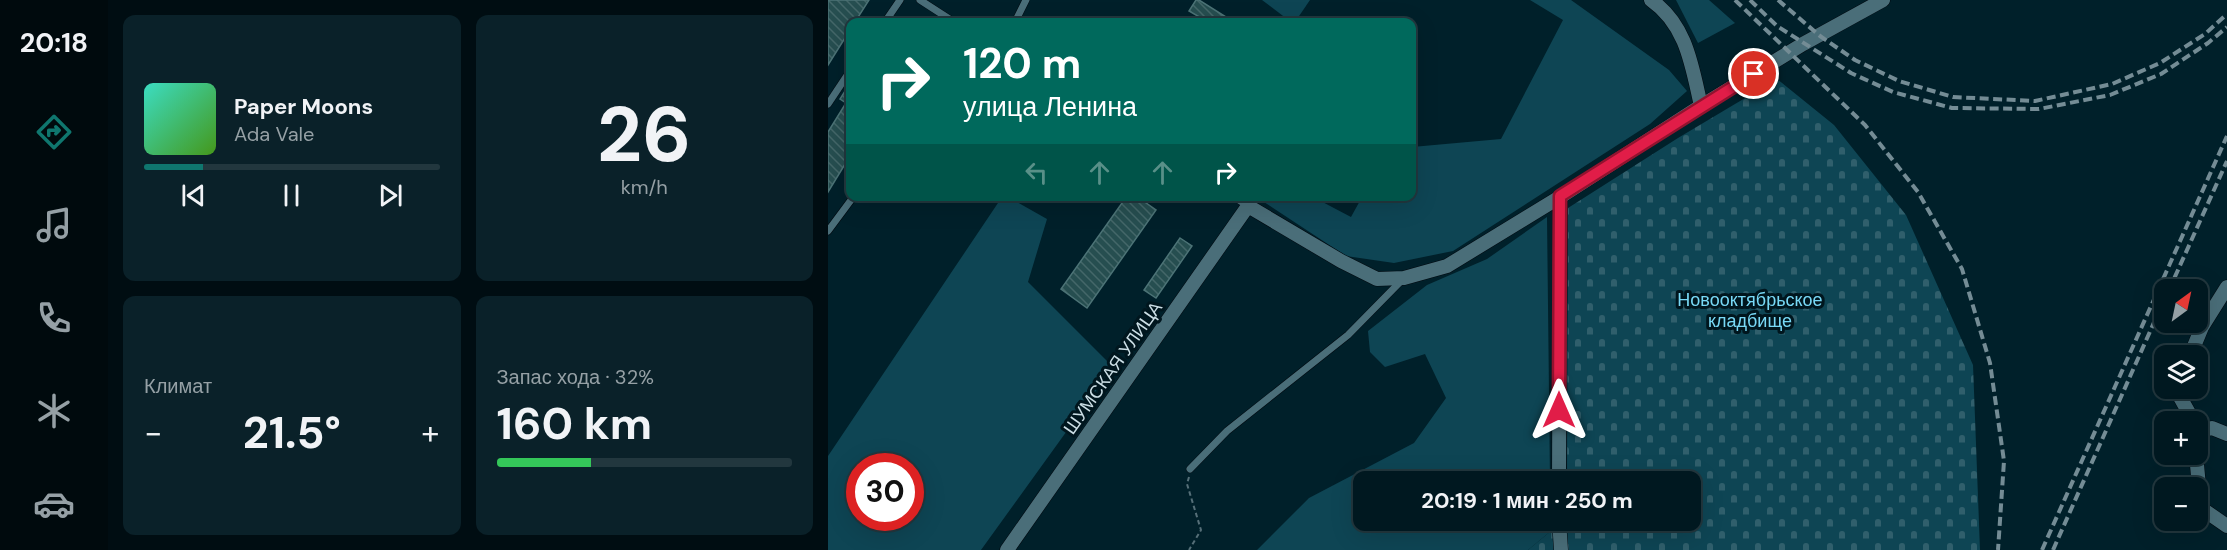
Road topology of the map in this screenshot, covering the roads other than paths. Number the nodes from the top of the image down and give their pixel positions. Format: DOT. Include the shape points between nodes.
graph roads {
  1 [pos="900,0"];
  2 [pos="920,0"];
  3 [pos="1026,0"];
  4 [pos="1651,0"];
  5 [pos="1883,0"];
  6 [pos="888,18"];
  7 [pos="948,18"];
  8 [pos="1017,18"];
  9 [pos="846,77"];
  10 [pos="828,104"];
  11 [pos="1701,106"];
  12 [pos="1560,196"];
  13 [pos="850,201"];
  14 [pos="1240,201"];
  15 [pos="1248,206"];
  16 [pos="828,231"];
  17 [pos="1404,279"];
  18 [pos="2227,286"];
  19 [pos="2195,345"];
  20 [pos="2208,428"];
  21 [pos="2227,434"];
  22 [pos="2197,465"];
  23 [pos="1190,469"];
  24 [pos="1559,471"];
  25 [pos="2227,526"];
  26 [pos="1559,531"];
  27 [pos="1006,550"];
  28 [pos="1561,550"];
  1 -- 6 [label="lane"];
  2 -- 7 [label="lane"];
  3 -- 8 [label="lane"];
  4 -- 11 [label="street" via="1679,29 1688,48"];
  5 -- 11 [label="street"];
  9 -- 10 [label="lane"];
  11 -- 12 [label="street"];
  12 -- 17 [label="street" via="1447,266"];
  12 -- 24 [label="street"];
  13 -- 16 [label="lane"];
  14 -- 15 [label="lane"];
  15 -- 17 [label="street" via="1377,279"];
  15 -- 27 [label="street, ШУМСКАЯ УЛИЦА"];
  17 -- 23 [label="lane" via="1348,335 1227,431"];
  18 -- 19 [label="street"];
  20 -- 21 [label="street"];
  22 -- 25 [label="street" via="2201,508"];
  26 -- 28 [label="street"];
}
